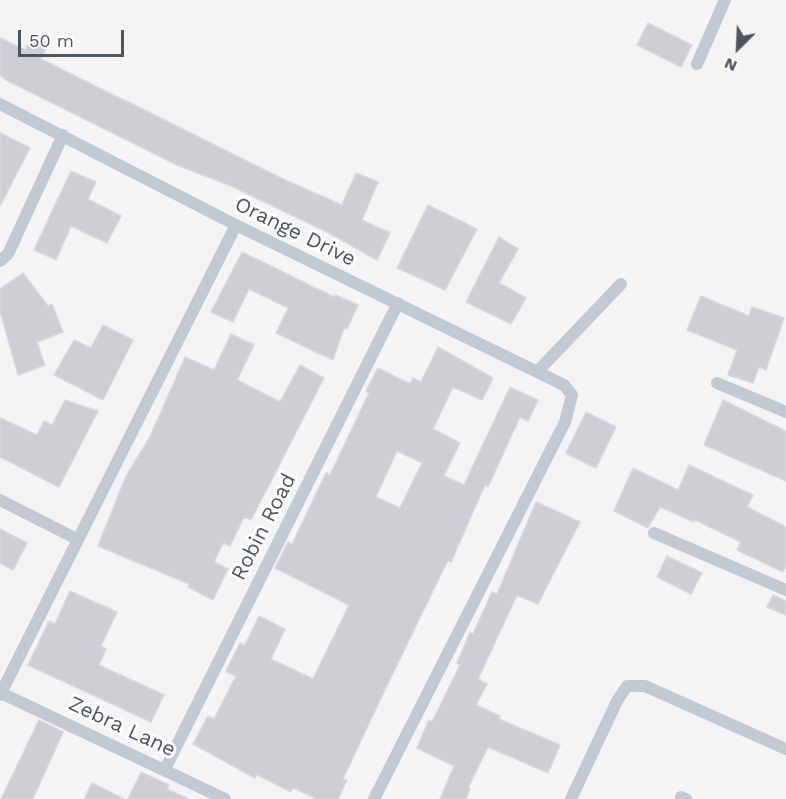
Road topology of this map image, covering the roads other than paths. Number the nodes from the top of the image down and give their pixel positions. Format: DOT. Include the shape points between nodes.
graph roads {
  1 [pos="725,0"];
  2 [pos="697,64"];
  3 [pos="0,104"];
  4 [pos="63,135"];
  5 [pos="236,225"];
  6 [pos="0,261"];
  7 [pos="621,284"];
  8 [pos="398,303"];
  9 [pos="537,372"];
  10 [pos="717,383"];
  11 [pos="786,412"];
  12 [pos="0,500"];
  13 [pos="654,533"];
  14 [pos="77,539"];
  15 [pos="786,590"];
  16 [pos="1,694"];
  17 [pos="786,749"];
  18 [pos="165,769"];
  19 [pos="225,799"];
  20 [pos="374,799"];
  21 [pos="571,799"];
  1 -- 2 [label="street"];
  3 -- 4 [label="street, Orange Drive"];
  4 -- 5 [label="street, Orange Drive"];
  4 -- 6 [label="street" via="8,254"];
  5 -- 8 [label="street, Orange Drive"];
  5 -- 14 [label="street"];
  7 -- 9 [label="street"];
  8 -- 9 [label="street, Orange Drive"];
  8 -- 18 [label="street, Robin Road"];
  9 -- 20 [label="street, Orange Drive" via="564,385 572,395 565,422"];
  10 -- 11 [label="street"];
  12 -- 14 [label="street"];
  13 -- 15 [label="street"];
  14 -- 16 [label="street"];
  16 -- 18 [label="street, Zebra Lane"];
  17 -- 21 [label="street" via="645,686 627,686"];
  18 -- 19 [label="street, Zebra Lane"];
}
